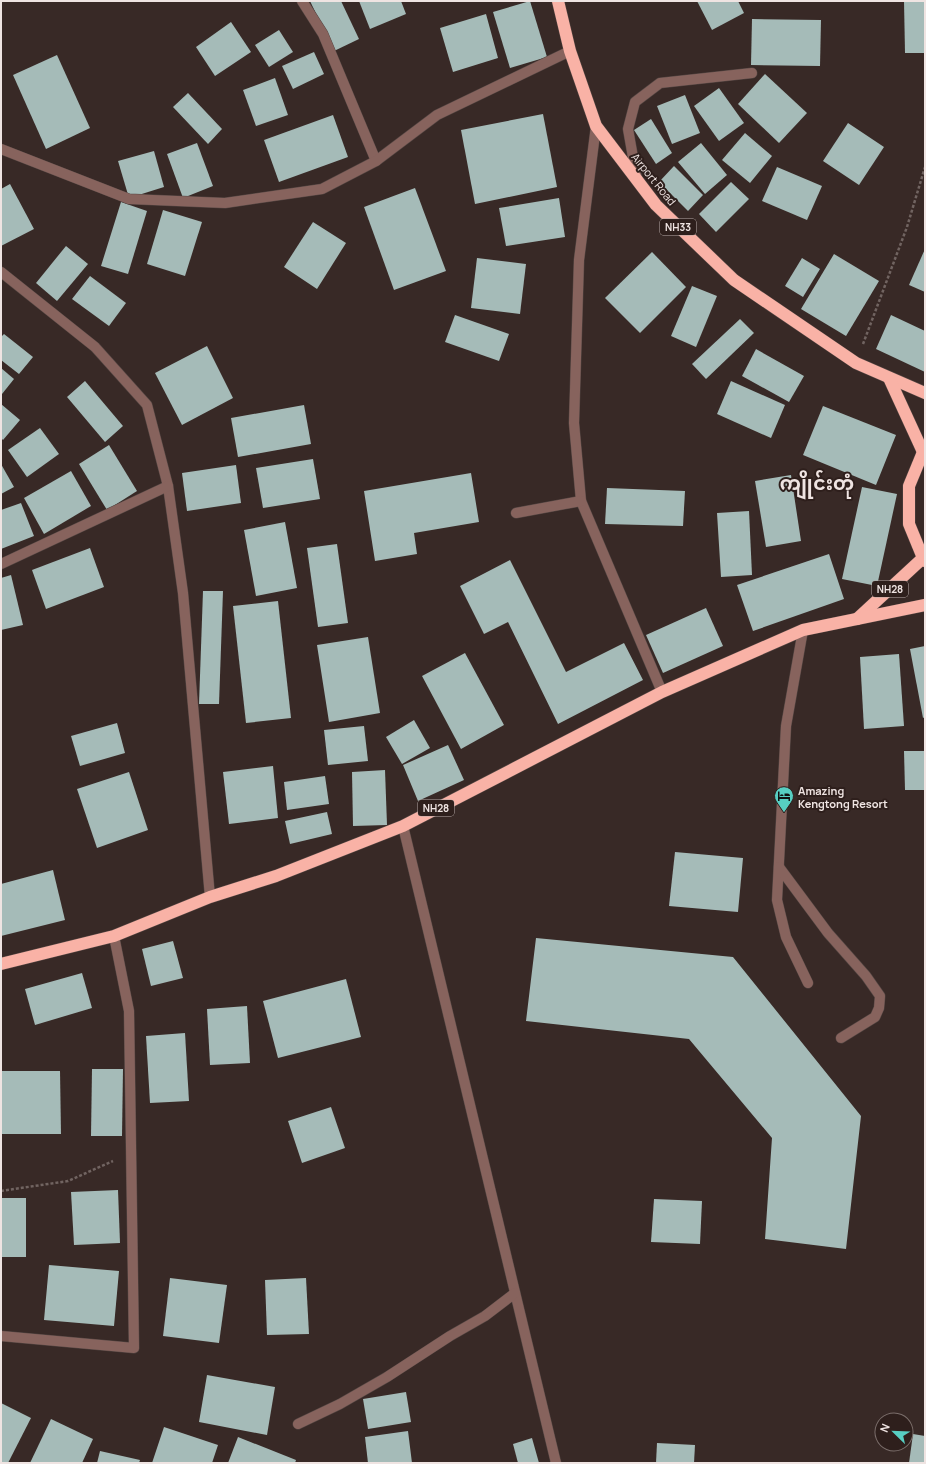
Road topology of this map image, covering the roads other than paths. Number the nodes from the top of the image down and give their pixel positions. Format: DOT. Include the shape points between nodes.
graph roads {
  1 [pos="302,1"];
  2 [pos="558,1"];
  3 [pos="570,51"];
  4 [pos="752,73"];
  5 [pos="596,126"];
  6 [pos="1,149"];
  7 [pos="376,161"];
  8 [pos="637,180"];
  9 [pos="1,272"];
  10 [pos="889,378"];
  11 [pos="925,393"];
  12 [pos="924,450"];
  13 [pos="168,486"];
  14 [pos="581,502"];
  15 [pos="516,513"];
  16 [pos="924,559"];
  17 [pos="1,564"];
  18 [pos="925,604"];
  19 [pos="856,620"];
  20 [pos="803,630"];
  21 [pos="662,692"];
  22 [pos="403,826"];
  23 [pos="779,867"];
  24 [pos="210,897"];
  25 [pos="114,936"];
  26 [pos="1,964"];
  27 [pos="808,983"];
  28 [pos="842,1038"];
  29 [pos="515,1293"];
  30 [pos="1,1336"];
  31 [pos="298,1424"];
  32 [pos="556,1463"];
  1 -- 7 [label="street" via="323,34"];
  2 -- 3 [label="highway, Airport Road / NH33"];
  3 -- 5 [label="highway, Airport Road / NH33"];
  3 -- 7 [label="street" via="437,115"];
  4 -- 8 [label="street" via="660,83 635,102 628,129"];
  5 -- 8 [label="highway, Airport Road / NH33"];
  5 -- 14 [label="street" via="579,260 574,422"];
  6 -- 7 [label="street" via="129,199 217,203 322,189"];
  8 -- 10 [label="highway, Airport Road / NH33" via="656,206 734,280 856,363"];
  9 -- 13 [label="street" via="95,347 147,405"];
  10 -- 11 [label="highway, Airport Road / NH33"];
  10 -- 12 [label="highway"];
  12 -- 16 [label="highway, NH28" via="909,486 909,524"];
  13 -- 17 [label="street"];
  13 -- 24 [label="street" via="183,593"];
  14 -- 15 [label="street"];
  14 -- 21 [label="street"];
  16 -- 19 [label="highway, NH28"];
  18 -- 19 [label="highway, NH28"];
  19 -- 20 [label="highway, NH28"];
  20 -- 21 [label="highway, NH28"];
  20 -- 23 [label="street" via="786,726"];
  21 -- 22 [label="highway, NH28"];
  22 -- 24 [label="highway, NH28" via="276,876"];
  22 -- 29 [label="street"];
  23 -- 27 [label="street" via="777,900 786,937"];
  23 -- 28 [label="street" via="828,933 880,996 875,1017"];
  24 -- 25 [label="highway, NH28"];
  25 -- 26 [label="highway, NH28"];
  25 -- 30 [label="street" via="129,1011 134,1348"];
  29 -- 31 [label="street" via="485,1316 387,1377"];
  29 -- 32 [label="street"];
}
